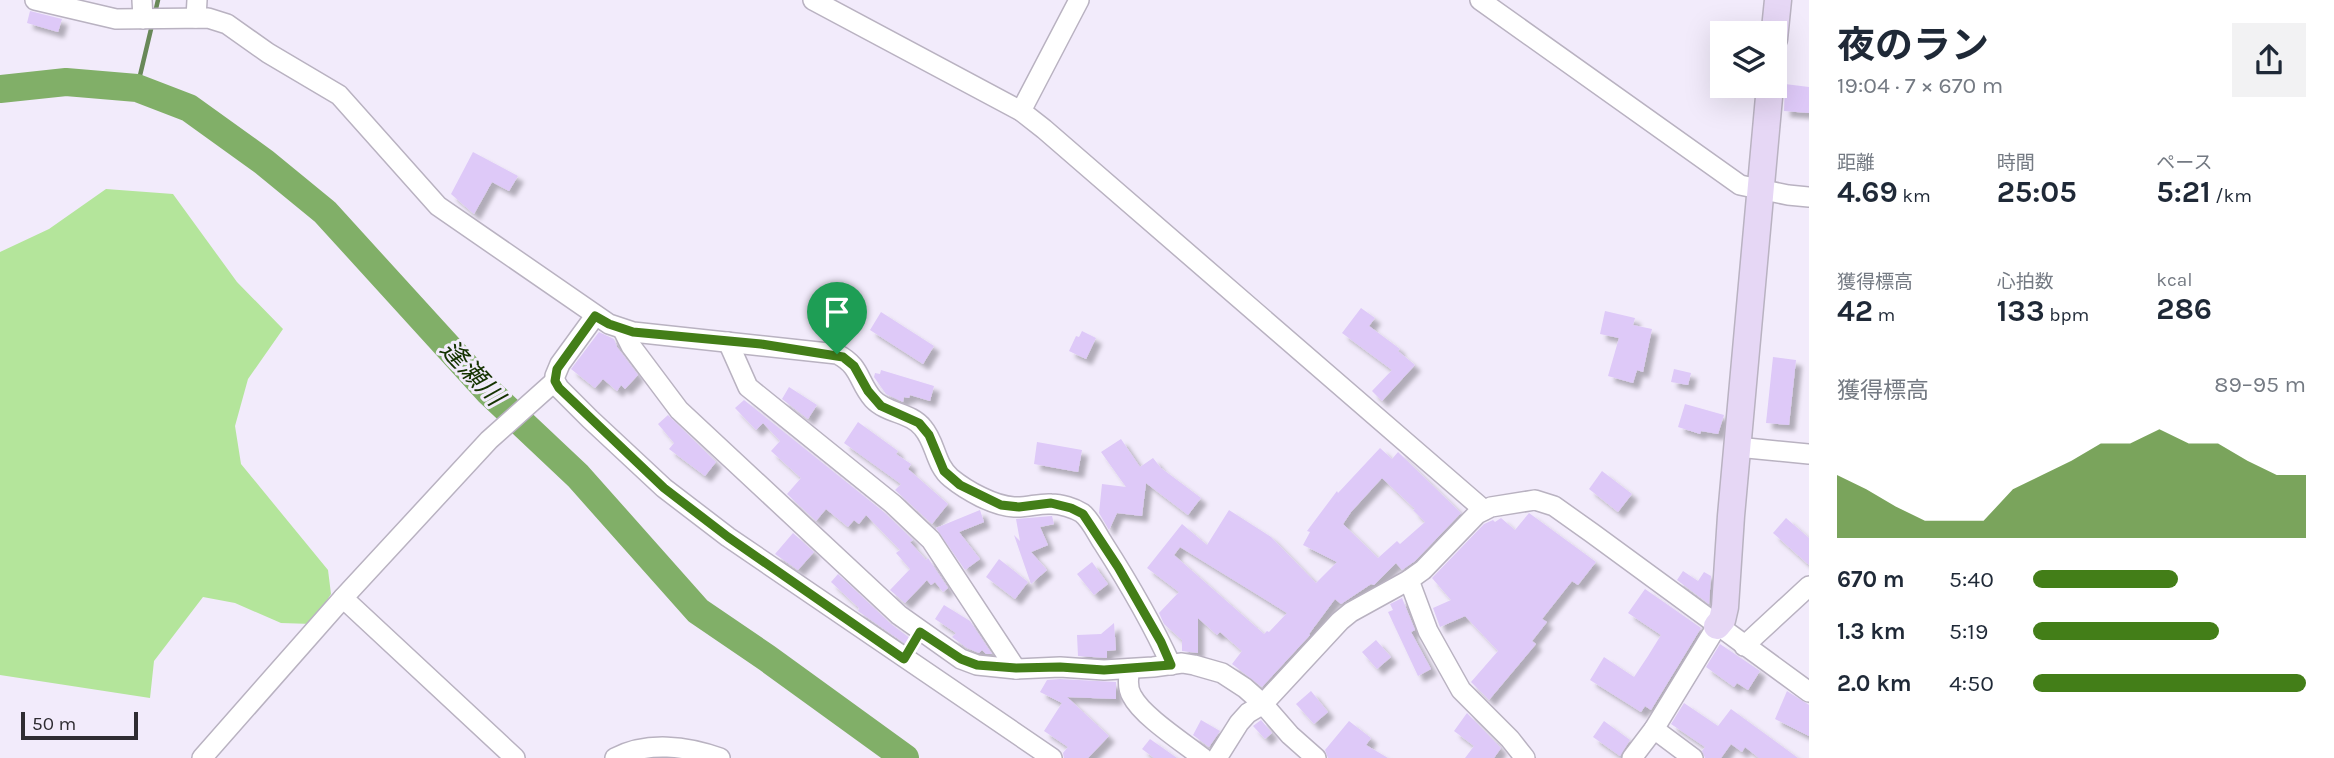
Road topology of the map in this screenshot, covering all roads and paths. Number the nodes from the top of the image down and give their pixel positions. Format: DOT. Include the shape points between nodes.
graph roads {
  1 [pos="35,0"];
  2 [pos="813,0"];
  3 [pos="1079,0"];
  4 [pos="1480,0"];
  5 [pos="1778,0"];
  6 [pos="196,9"];
  7 [pos="145,13"];
  8 [pos="1776,21"];
  9 [pos="1769,98"];
  10 [pos="1021,111"];
  11 [pos="1760,190"];
  12 [pos="1809,197"];
  13 [pos="595,316"];
  14 [pos="622,330"];
  15 [pos="729,342"];
  16 [pos="550,385"];
  17 [pos="1737,447"];
  18 [pos="1809,454"];
  19 [pos="1484,510"];
  20 [pos="1409,580"];
  21 [pos="1809,586"];
  22 [pos="343,598"];
  23 [pos="1717,626"];
  24 [pos="920,632"];
  25 [pos="1744,646"];
  26 [pos="904,659"];
  27 [pos="1171,665"];
  28 [pos="1016,668"];
  29 [pos="1130,669"];
  30 [pos="1809,692"];
  31 [pos="1263,704"];
  32 [pos="1654,729"];
  33 [pos="202,758"];
  34 [pos="515,758"];
  35 [pos="615,758"];
  36 [pos="720,758"];
  37 [pos="1052,758"];
  38 [pos="1203,758"];
  39 [pos="1217,758"];
  40 [pos="1316,758"];
  41 [pos="1525,758"];
  42 [pos="1632,758"];
  43 [pos="1693,758"];
  1 -- 7 [label="street" via="116,19"];
  2 -- 10 [label="street"];
  3 -- 10 [label="street"];
  4 -- 11 [label="street" via="1740,185"];
  5 -- 8 [label="street"];
  6 -- 7 [label="street" via="173,18"];
  6 -- 13 [label="street" via="339,95 438,206"];
  9 -- 11 [label="street"];
  10 -- 19 [label="street"];
  11 -- 12 [label="street"];
  11 -- 17 [label="street"];
  13 -- 14 [label="street"];
  13 -- 16 [label="street"];
  14 -- 15 [label="street"];
  14 -- 24 [label="street" via="678,410"];
  15 -- 27 [label="street" via="843,357 881,406 919,423 944,471 960,485 1001,505 1051,503 1083,514 1125,579"];
  15 -- 28 [label="street" via="748,387 931,540"];
  16 -- 22 [label="street" via="501,428"];
  16 -- 26 [label="street" via="664,488"];
  17 -- 18 [label="street"];
  17 -- 23 [label="street" via="1725,607"];
  19 -- 20 [label="street"];
  19 -- 23 [label="street" via="1535,500 1553,506"];
  20 -- 31 [label="street" via="1346,616"];
  20 -- 41 [label="street" via="1432,640 1461,690"];
  21 -- 25 [label="street"];
  22 -- 33 [label="street"];
  22 -- 34 [label="street"];
  23 -- 25 [label="street"];
  23 -- 32 [label="street"];
  24 -- 26 [label="street"];
  24 -- 28 [label="street" via="977,665"];
  25 -- 30 [label="street"];
  26 -- 37 [label="street"];
  27 -- 29 [label="street"];
  27 -- 31 [label="street" via="1182,663 1222,673"];
  28 -- 29 [label="street"];
  29 -- 38 [label="street" via="1129,688 1135,700"];
  31 -- 39 [label="street" via="1239,723"];
  31 -- 40 [label="street"];
  32 -- 42 [label="street"];
  32 -- 43 [label="street"];
  35 -- 36 [label="street" via="626,752 674,746"];
}
